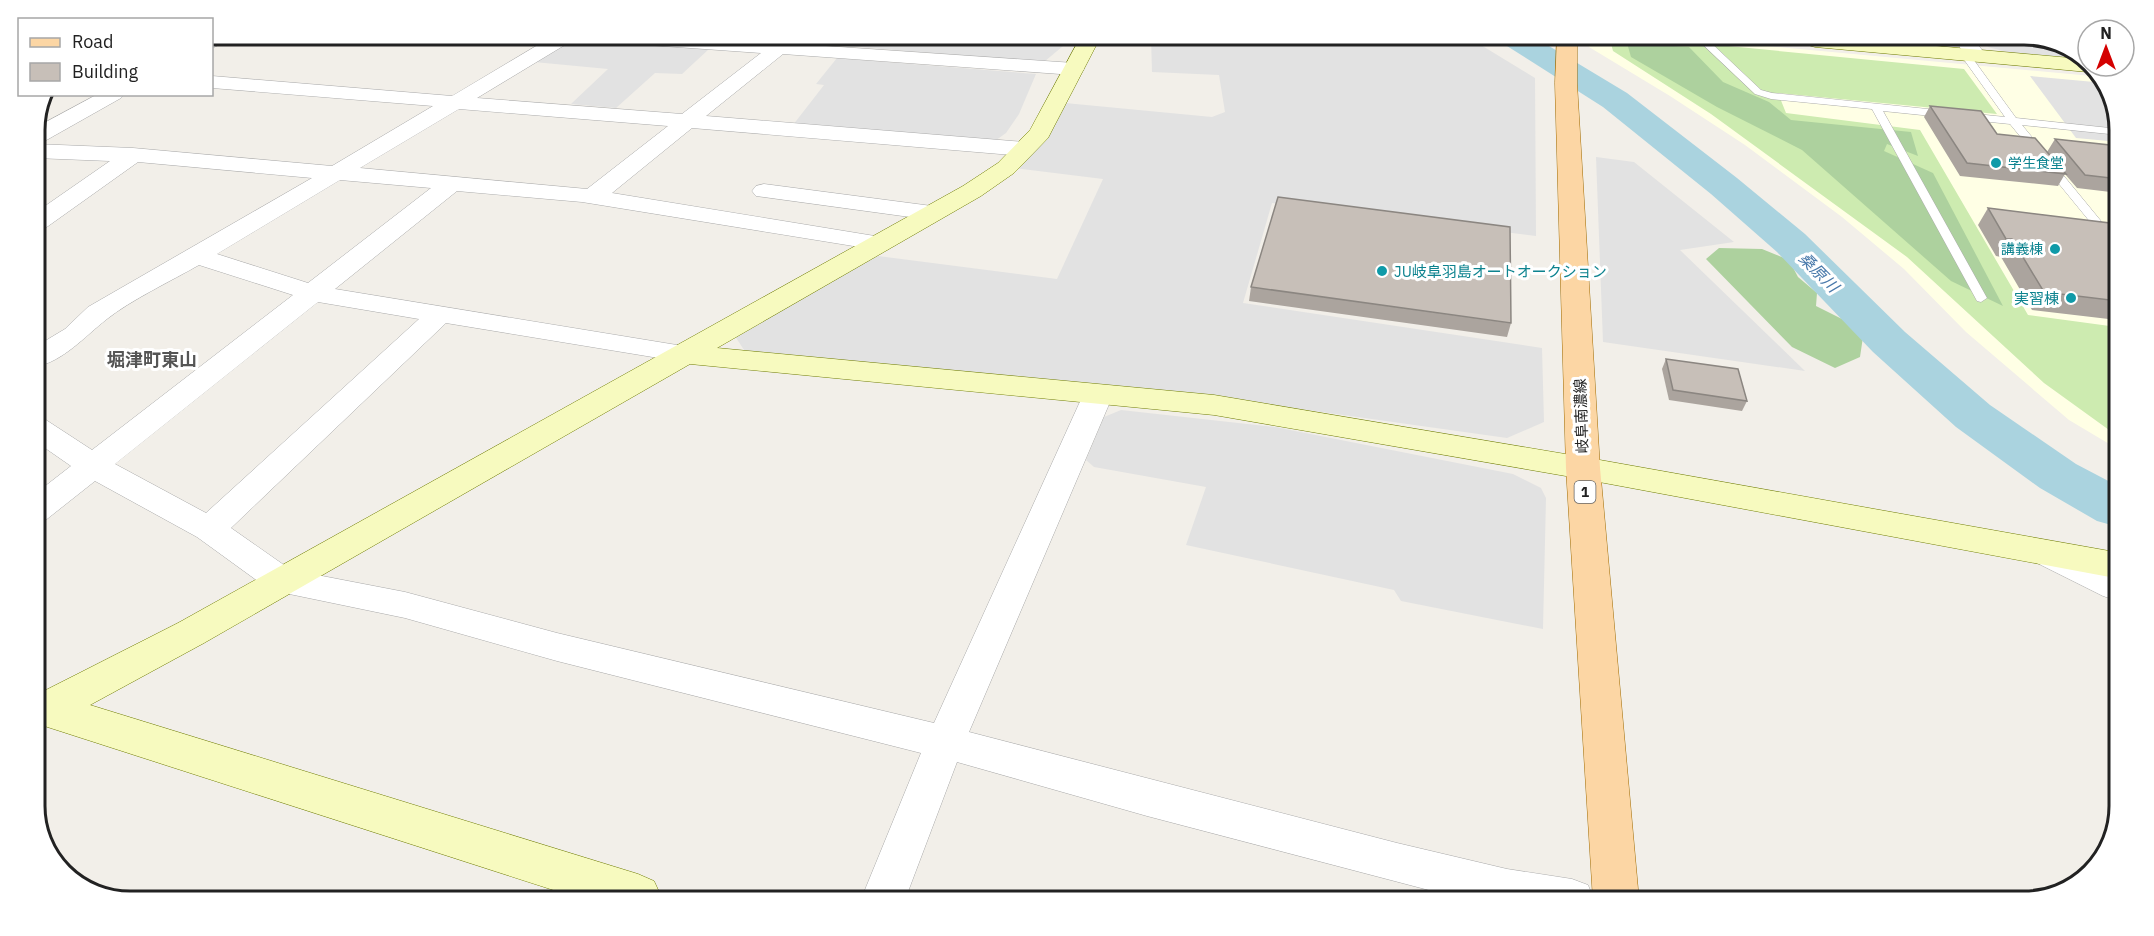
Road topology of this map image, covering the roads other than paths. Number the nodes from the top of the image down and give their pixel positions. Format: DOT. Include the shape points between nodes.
graph roads {
  1 [pos="551,45"];
  2 [pos="783,45"];
  3 [pos="819,45"];
  4 [pos="1086,45"];
  5 [pos="1567,45"];
  6 [pos="1707,45"];
  7 [pos="1883,45"];
  8 [pos="1969,50"];
  9 [pos="2076,64"];
  10 [pos="1074,69"];
  11 [pos="213,82"];
  12 [pos="110,96"];
  13 [pos="453,102"];
  14 [pos="1876,107"];
  15 [pos="687,121"];
  16 [pos="2013,121"];
  17 [pos="2109,131"];
  18 [pos="45,132"];
  19 [pos="1024,149"];
  20 [pos="45,151"];
  21 [pos="133,155"];
  22 [pos="338,174"];
  23 [pos="454,182"];
  24 [pos="764,191"];
  25 [pos="593,196"];
  26 [pos="932,213"];
  27 [pos="45,217"];
  28 [pos="2104,232"];
  29 [pos="878,243"];
  30 [pos="197,256"];
  31 [pos="313,293"];
  32 [pos="1981,298"];
  33 [pos="440,314"];
  34 [pos="45,353"];
  35 [pos="683,354"];
  36 [pos="1098,395"];
  37 [pos="45,434"];
  38 [pos="93,466"];
  39 [pos="1583,468"];
  40 [pos="45,503"];
  41 [pos="209,529"];
  42 [pos="2048,553"];
  43 [pos="2109,564"];
  44 [pos="282,581"];
  45 [pos="2109,584"];
  46 [pos="45,706"];
  47 [pos="45,712"];
  48 [pos="945,742"];
  49 [pos="622,891"];
  50 [pos="886,891"];
  51 [pos="1514,891"];
  52 [pos="1615,891"];
  1 -- 13 [label="street"];
  2 -- 15 [label="street"];
  3 -- 10 [label="street"];
  4 -- 10 [label="street"];
  5 -- 39 [label="main road, 岐阜南濃線 / 1"];
  6 -- 14 [label="lane" via="1758,92"];
  7 -- 8 [label="street"];
  8 -- 9 [label="street"];
  8 -- 16 [label="lane"];
  10 -- 19 [label="street" via="1040,133"];
  11 -- 13 [label="street"];
  12 -- 18 [label="street"];
  13 -- 15 [label="street"];
  13 -- 22 [label="street"];
  14 -- 16 [label="lane"];
  14 -- 32 [label="lane"];
  15 -- 19 [label="street"];
  15 -- 25 [label="street"];
  16 -- 17 [label="lane"];
  16 -- 28 [label="lane"];
  19 -- 26 [label="street" via="972,191"];
  20 -- 21 [label="street"];
  21 -- 22 [label="street"];
  21 -- 27 [label="street"];
  22 -- 23 [label="street"];
  22 -- 30 [label="street"];
  23 -- 25 [label="street"];
  23 -- 31 [label="street"];
  24 -- 26 [label="street"];
  25 -- 29 [label="street"];
  26 -- 29 [label="street"];
  29 -- 35 [label="street"];
  30 -- 31 [label="street"];
  30 -- 34 [label="street" via="99,313"];
  31 -- 33 [label="street"];
  31 -- 38 [label="street"];
  33 -- 35 [label="street"];
  33 -- 41 [label="street"];
  35 -- 36 [label="street"];
  35 -- 44 [label="street"];
  36 -- 39 [label="street" via="1214,405"];
  36 -- 48 [label="street"];
  37 -- 38 [label="street"];
  38 -- 40 [label="street"];
  38 -- 41 [label="street"];
  39 -- 42 [label="street"];
  39 -- 52 [label="main road, 岐阜南濃線 / 1"];
  41 -- 44 [label="street"];
  42 -- 43 [label="street"];
  42 -- 45 [label="street"];
  44 -- 46 [label="street" via="191,633"];
  44 -- 48 [label="street" via="405,604 557,647"];
  47 -- 49 [label="street"];
  48 -- 50 [label="street"];
  48 -- 51 [label="street"];
}
